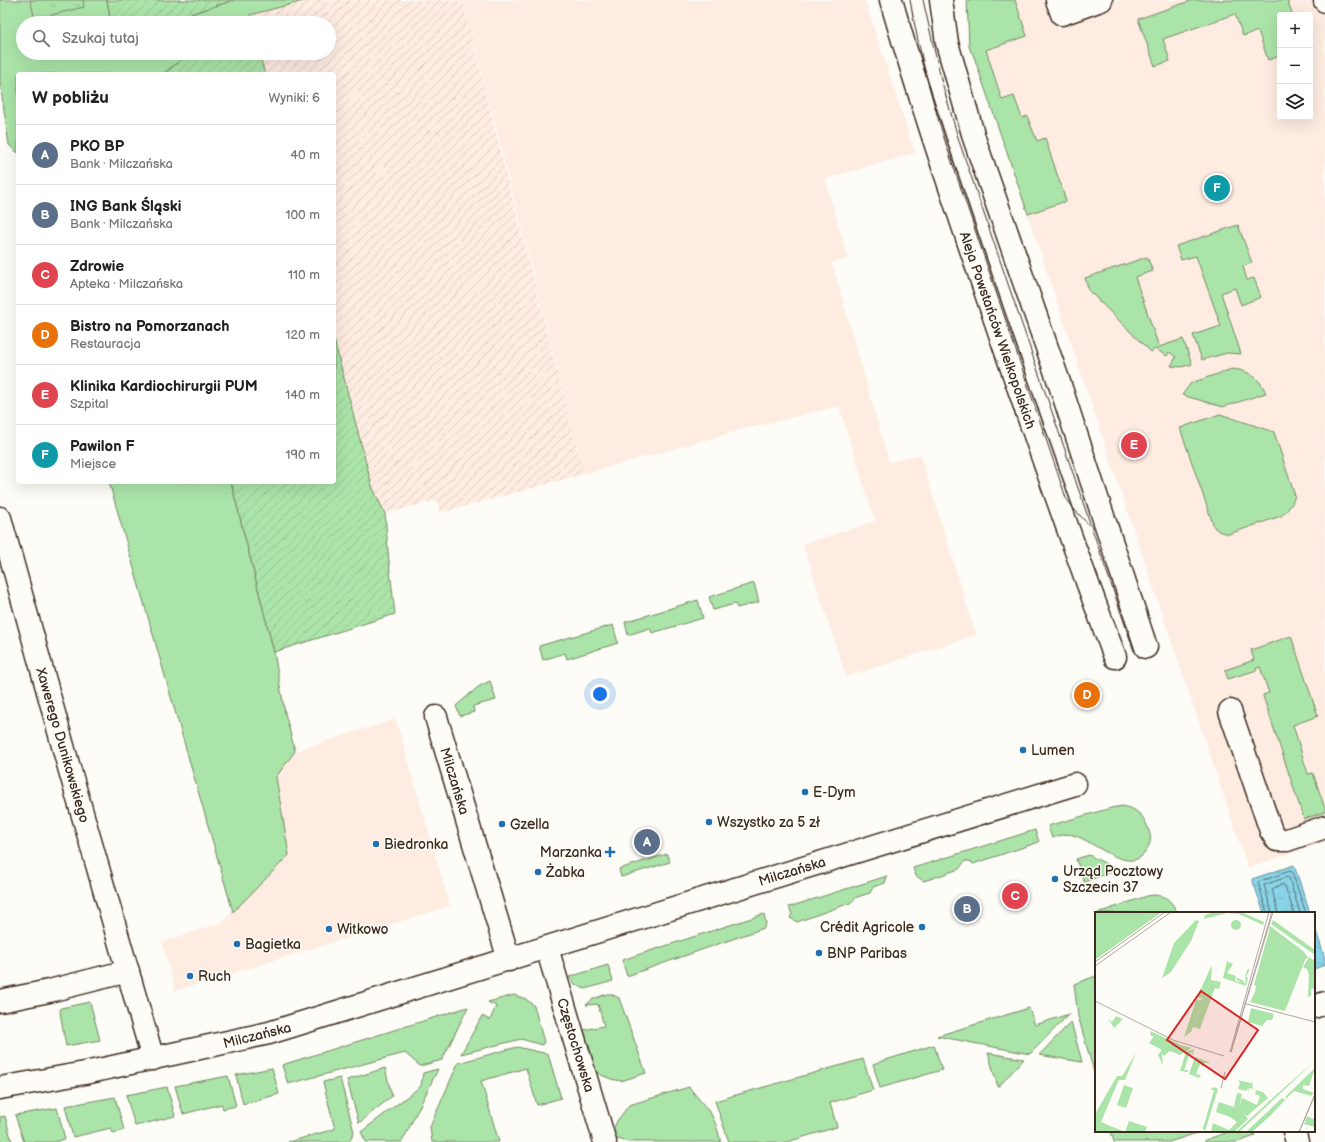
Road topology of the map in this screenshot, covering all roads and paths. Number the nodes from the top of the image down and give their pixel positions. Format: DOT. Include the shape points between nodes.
graph roads {
  1 [pos="891,0"];
  2 [pos="941,0"];
  3 [pos="1057,0"];
  4 [pos="1101,0"];
  5 [pos="0,518"];
  6 [pos="1146,647"];
  7 [pos="1114,657"];
  8 [pos="1230,711"];
  9 [pos="436,717"];
  10 [pos="1075,784"];
  11 [pos="1325,827"];
  12 [pos="547,948"];
  13 [pos="509,960"];
  14 [pos="128,971"];
  15 [pos="0,1001"];
  16 [pos="1325,1003"];
  17 [pos="1315,1007"];
  18 [pos="153,1059"];
  19 [pos="0,1088"];
  20 [pos="1294,1132"];
  21 [pos="605,1142"];
  22 [pos="1297,1142"];
  1 -- 7 [label="street, Aleja Powstańców Wielkopolskich" via="914,81 951,193"];
  2 -- 6 [label="street" via="947,43 975,141 1060,385"];
  3 -- 4 [label="street" via="1062,14"];
  5 -- 14 [label="street, Xawerego Dunikowskiego"];
  8 -- 11 [label="street" via="1271,832 1277,840 1287,840"];
  9 -- 13 [label="street, Milczańska"];
  10 -- 12 [label="street, Milczańska"];
  12 -- 13 [label="street, Milczańska"];
  12 -- 21 [label="street, Częstochowska"];
  13 -- 18 [label="street, Milczańska" via="269,1034"];
  14 -- 15 [label="street"];
  14 -- 18 [label="street, Xawerego Dunikowskiego"];
  16 -- 17 [label="street"];
  18 -- 19 [label="street, Milczańska"];
  20 -- 22 [label="street"];
}
